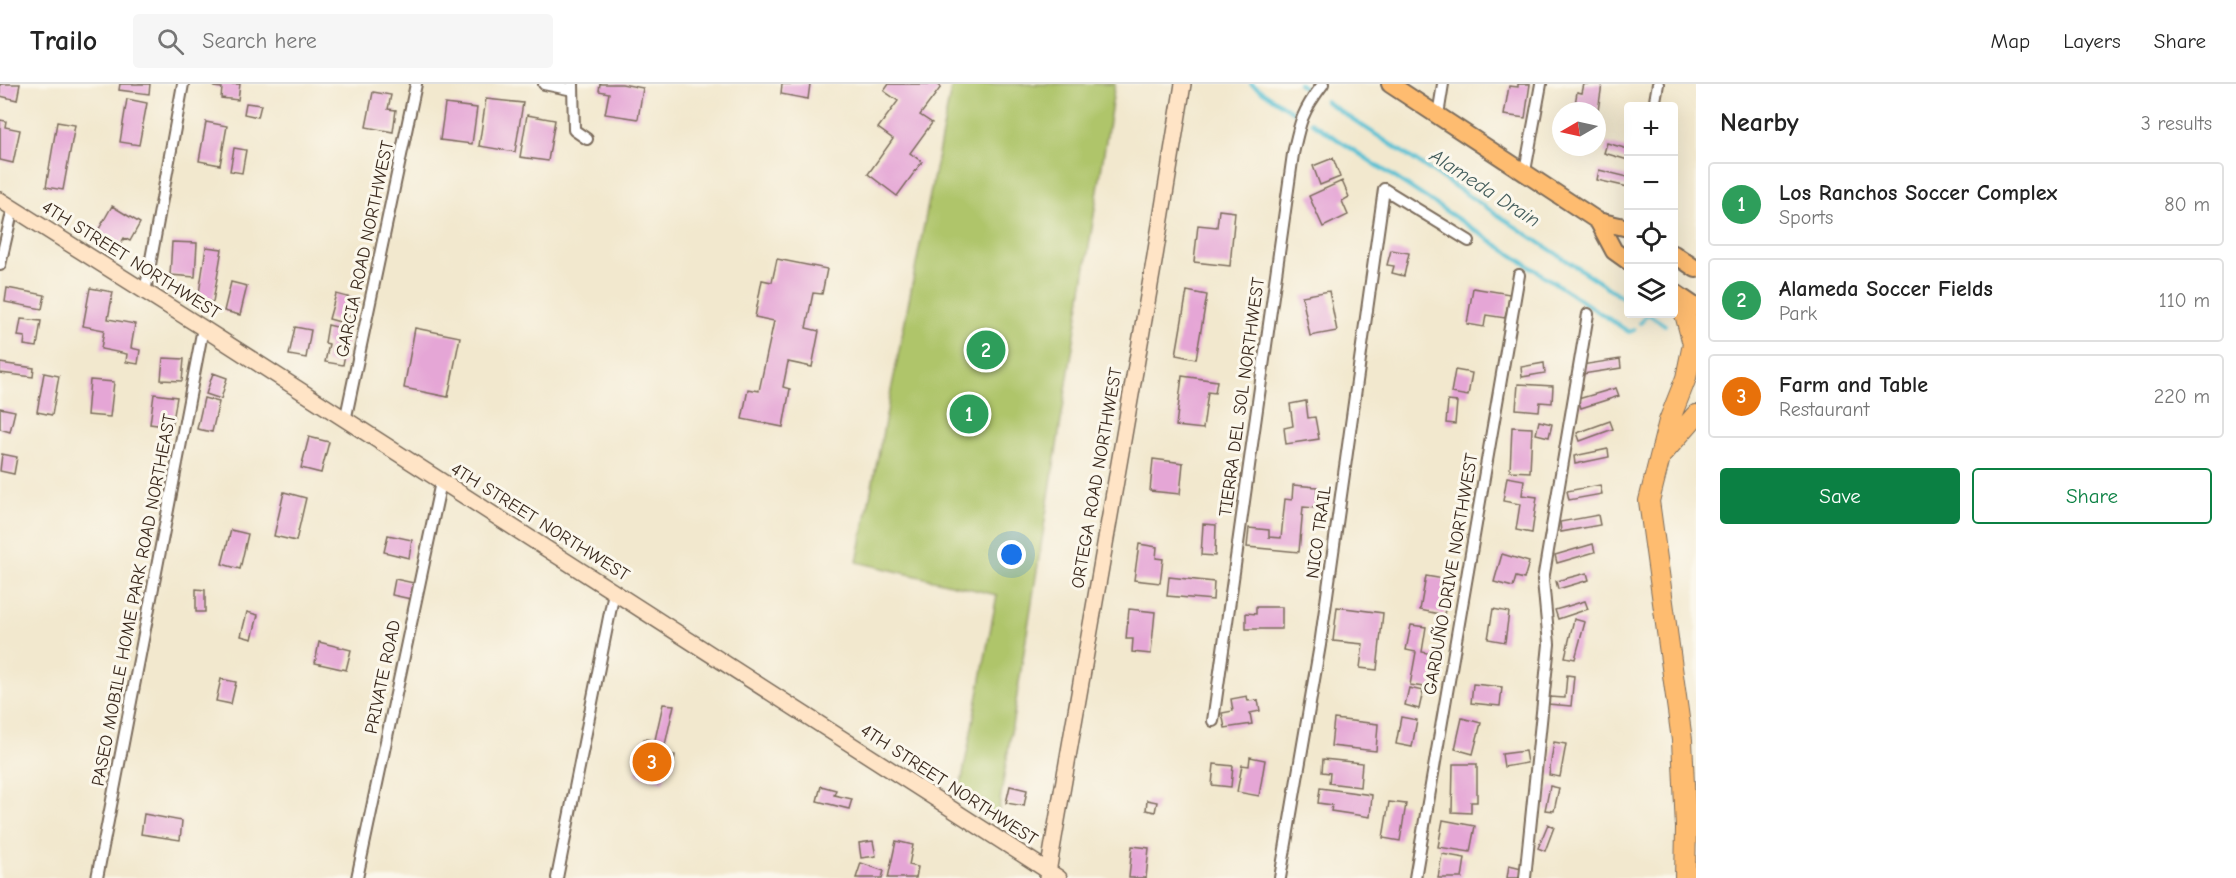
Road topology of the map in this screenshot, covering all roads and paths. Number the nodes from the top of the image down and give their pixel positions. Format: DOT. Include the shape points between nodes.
graph roads {
  1 [pos="183,84"];
  2 [pos="416,84"];
  3 [pos="544,84"];
  4 [pos="1183,84"];
  5 [pos="1323,84"];
  6 [pos="1390,84"];
  7 [pos="1443,84"];
  8 [pos="1540,84"];
  9 [pos="1658,84"];
  10 [pos="573,87"];
  11 [pos="1655,102"];
  12 [pos="1438,115"];
  13 [pos="587,139"];
  14 [pos="1525,171"];
  15 [pos="6,204"];
  16 [pos="1598,221"];
  17 [pos="1624,227"];
  18 [pos="1469,241"];
  19 [pos="1678,257"];
  20 [pos="1624,258"];
  21 [pos="0,265"];
  22 [pos="1696,269"];
  23 [pos="1519,274"];
  24 [pos="145,292"];
  25 [pos="1678,295"];
  26 [pos="1678,304"];
  27 [pos="1696,307"];
  28 [pos="1588,314"];
  29 [pos="203,328"];
  30 [pos="1696,415"];
  31 [pos="345,421"];
  32 [pos="1659,458"];
  33 [pos="441,482"];
  34 [pos="614,592"];
  35 [pos="1213,721"];
  36 [pos="1696,873"];
  37 [pos="1051,876"];
  38 [pos="98,878"];
  39 [pos="357,878"];
  40 [pos="557,878"];
  41 [pos="1280,878"];
  42 [pos="1415,878"];
  43 [pos="1525,878"];
  44 [pos="1685,878"];
  45 [pos="1696,878"];
  1 -- 24 [label="street"];
  2 -- 31 [label="street, GARCIA ROAD NORTHWEST"];
  3 -- 10 [label="street"];
  4 -- 37 [label="main road, ORTEGA ROAD NORTHWEST"];
  5 -- 35 [label="street, TIERRA DEL SOL NORTHWEST" via="1300,119 1293,154"];
  6 -- 12 [label="main road"];
  7 -- 12 [label="street"];
  8 -- 14 [label="street"];
  9 -- 11 [label="street"];
  10 -- 13 [label="street" via="574,130"];
  12 -- 14 [label="main road"];
  14 -- 16 [label="main road"];
  15 -- 21 [label="street"];
  15 -- 24 [label="main road, 4TH STREET NORTHWEST"];
  16 -- 17 [label="main road"];
  16 -- 20 [label="main road" via="1614,251"];
  18 -- 41 [label="street, NICO TRAIL" via="1384,189 1320,645"];
  19 -- 22 [label="main road"];
  23 -- 42 [label="street, GARDUÑO DRIVE NORTHWEST"];
  24 -- 29 [label="main road, 4TH STREET NORTHWEST"];
  25 -- 27 [label="main road"];
  26 -- 32 [label="highway" via="1693,344 1686,378"];
  28 -- 43 [label="street" via="1543,580 1549,644"];
  29 -- 31 [label="main road, 4TH STREET NORTHWEST"];
  29 -- 38 [label="street, PASEO MOBILE HOME PARK ROAD NORTHEAST"];
  30 -- 32 [label="highway"];
  31 -- 33 [label="main road, 4TH STREET NORTHWEST"];
  32 -- 44 [label="highway" via="1649,501 1682,740"];
  33 -- 34 [label="main road, 4TH STREET NORTHWEST"];
  33 -- 39 [label="street, PRIVATE ROAD"];
  34 -- 37 [label="main road, 4TH STREET NORTHWEST"];
  34 -- 40 [label="street"];
  36 -- 45 [label="highway"];
}
